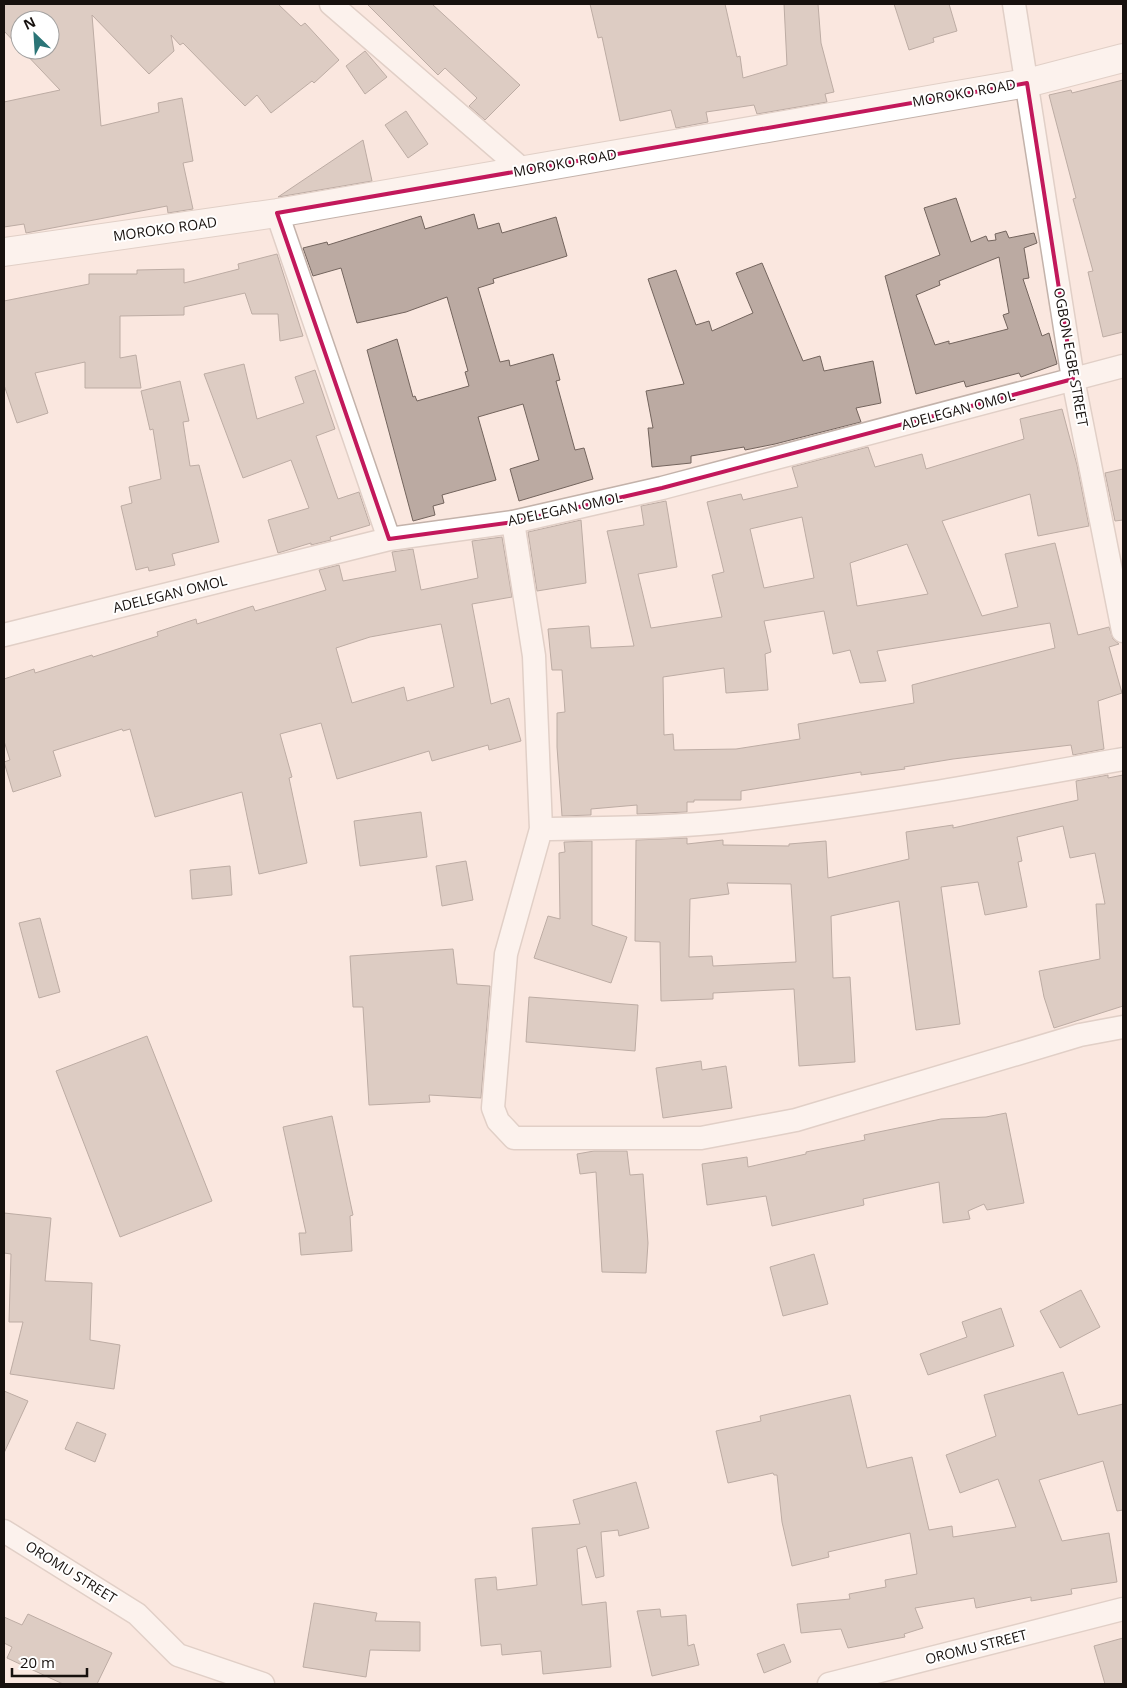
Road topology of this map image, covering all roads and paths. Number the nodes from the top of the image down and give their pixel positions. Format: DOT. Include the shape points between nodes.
graph roads {
  1 [pos="331,4"];
  2 [pos="1014,4"];
  3 [pos="1123,58"];
  4 [pos="1027,82"];
  5 [pos="523,170"];
  6 [pos="277,213"];
  7 [pos="4,252"];
  8 [pos="1123,366"];
  9 [pos="1073,380"];
  10 [pos="513,522"];
  11 [pos="389,539"];
  12 [pos="1123,631"];
  13 [pos="4,635"];
  14 [pos="1123,759"];
  15 [pos="541,829"];
  16 [pos="1123,1027"];
  17 [pos="4,1531"];
  18 [pos="1123,1608"];
  19 [pos="262,1684"];
  20 [pos="829,1684"];
  1 -- 5 [label="street"];
  2 -- 4 [label="street, OGBON EGBE STREET"];
  3 -- 4 [label="street, MOROKO ROAD"];
  4 -- 5 [label="street, MOROKO ROAD"];
  4 -- 9 [label="street, OGBON EGBE STREET"];
  5 -- 6 [label="street, MOROKO ROAD"];
  6 -- 7 [label="street, MOROKO ROAD"];
  6 -- 11 [label="street"];
  8 -- 9 [label="street, ADELEGAN OMOL"];
  9 -- 10 [label="street, ADELEGAN OMOL" via="662,488"];
  9 -- 12 [label="street, OGBON EGBE STREET"];
  10 -- 11 [label="street, ADELEGAN OMOL"];
  10 -- 15 [label="street" via="534,656"];
  11 -- 13 [label="street, ADELEGAN OMOL"];
  14 -- 15 [label="street" via="950,791 740,820"];
  15 -- 16 [label="street" via="506,954 493,1108 498,1121 514,1138 701,1138 796,1120 1080,1035"];
  17 -- 19 [label="street, OROMU STREET" via="137,1614 178,1655"];
  18 -- 20 [label="street, OROMU STREET"];
}
